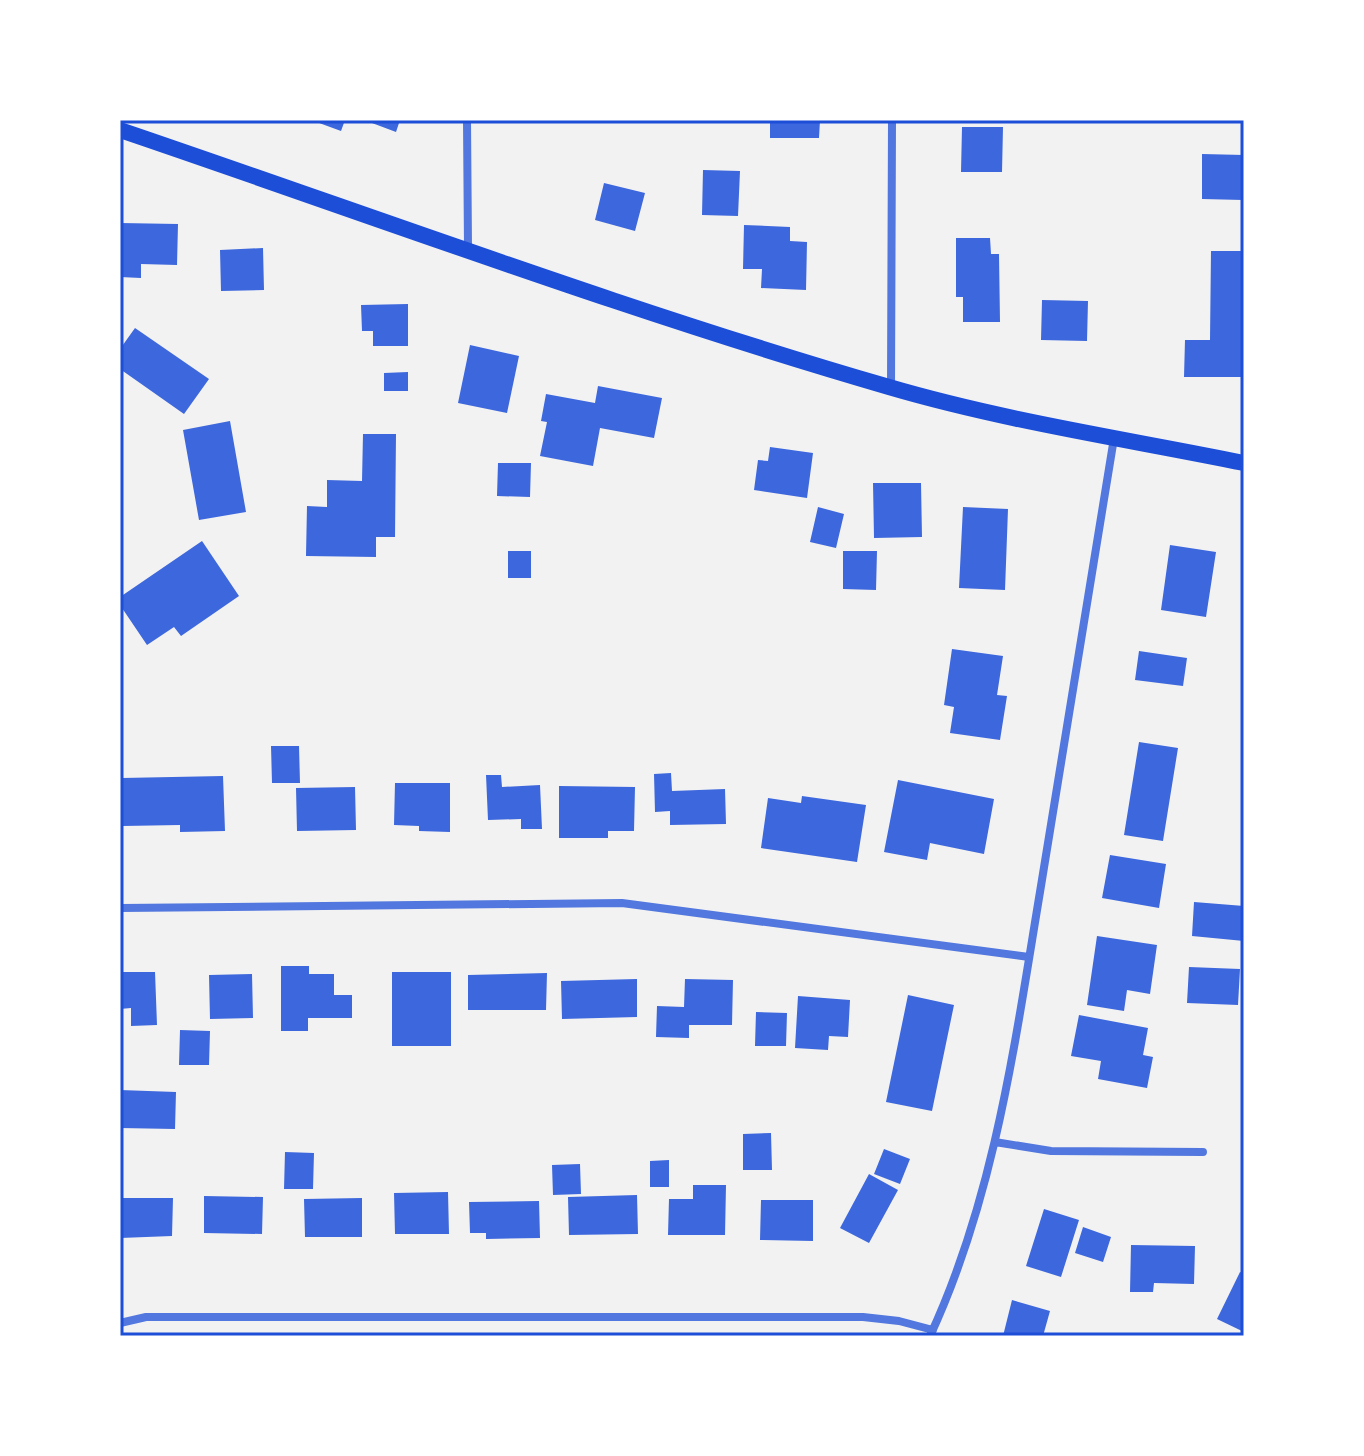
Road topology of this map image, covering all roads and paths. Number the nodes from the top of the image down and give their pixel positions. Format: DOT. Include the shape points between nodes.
graph roads {
  1 [pos="467,120"];
  2 [pos="892,120"];
  3 [pos="120,130"];
  4 [pos="468,248"];
  5 [pos="891,388"];
  6 [pos="1114,437"];
  7 [pos="1244,463"];
  8 [pos="120,908"];
  9 [pos="1029,957"];
  10 [pos="995,1142"];
  11 [pos="1203,1152"];
  12 [pos="120,1323"];
  13 [pos="932,1333"];
  1 -- 4 [label="street"];
  2 -- 5 [label="street"];
  3 -- 4 [label="main road"];
  4 -- 5 [label="main road"];
  5 -- 6 [label="main road"];
  6 -- 7 [label="main road"];
  6 -- 9 [label="street"];
  8 -- 9 [label="street" via="622,903"];
  9 -- 10 [label="street"];
  10 -- 11 [label="street" via="1051,1151"];
  10 -- 13 [label="street" via="970,1238"];
  12 -- 13 [label="street" via="146,1317 863,1317 899,1321"];
}
